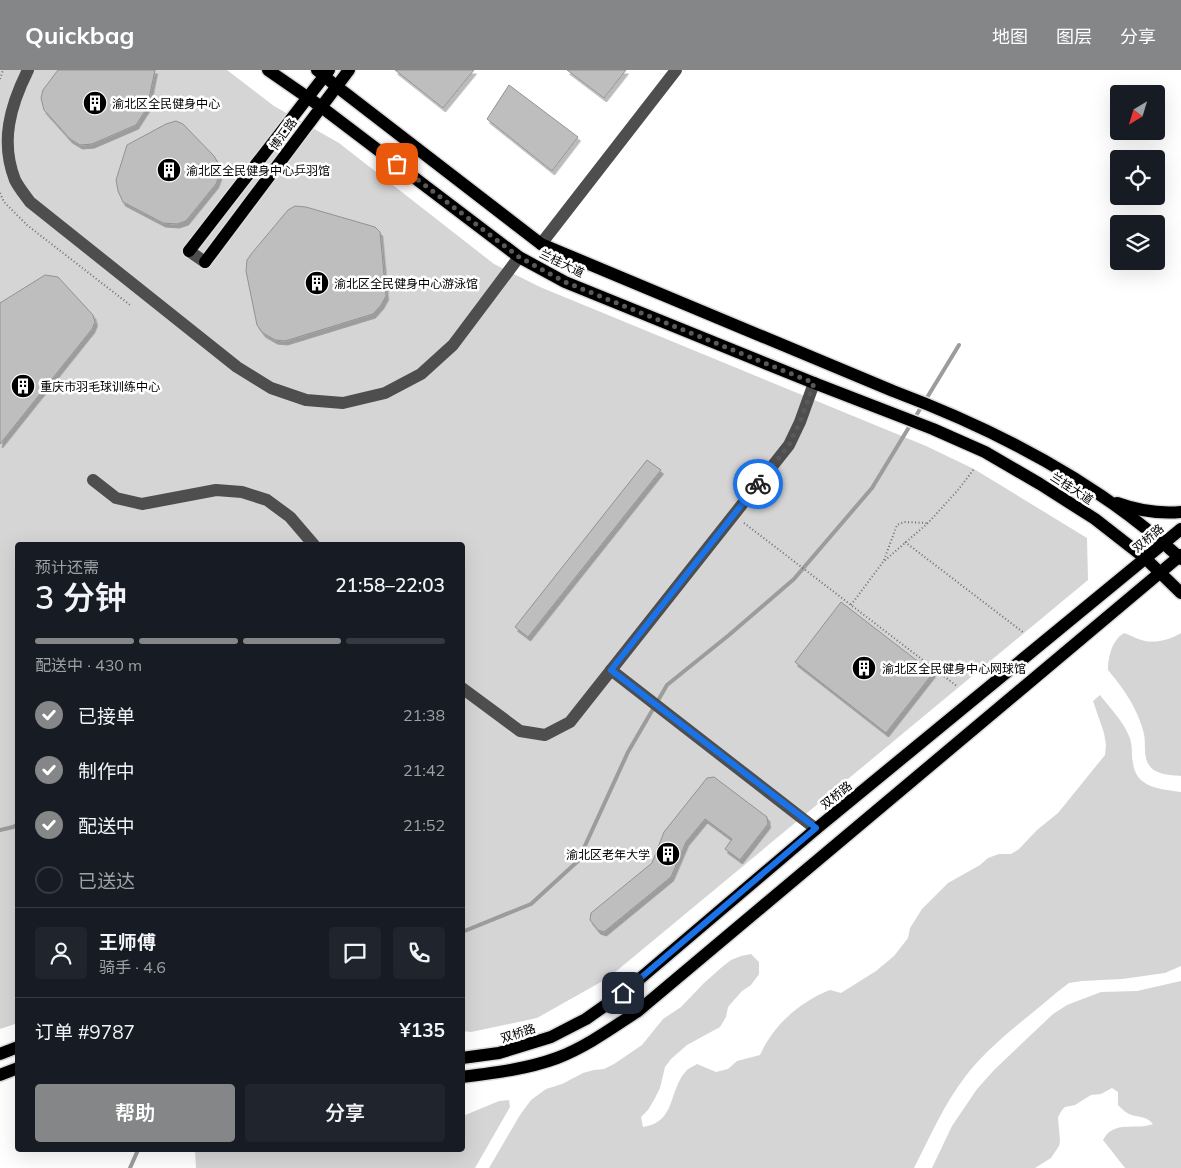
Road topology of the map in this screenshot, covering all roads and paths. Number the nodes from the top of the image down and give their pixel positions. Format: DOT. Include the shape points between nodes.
graph roads {
  1 [pos="4,70"];
  2 [pos="28,70"];
  3 [pos="268,70"];
  4 [pos="349,70"];
  5 [pos="674,71"];
  6 [pos="323,72"];
  7 [pos="0,78"];
  8 [pos="336,86"];
  9 [pos="307,97"];
  10 [pos="320,106"];
  11 [pos="0,193"];
  12 [pos="541,244"];
  13 [pos="189,251"];
  14 [pos="519,257"];
  15 [pos="206,262"];
  16 [pos="130,305"];
  17 [pos="814,383"];
  18 [pos="974,469"];
  19 [pos="93,480"];
  20 [pos="1108,500"];
  21 [pos="1181,512"];
  22 [pos="734,515"];
  23 [pos="928,523"];
  24 [pos="1181,528"];
  25 [pos="312,542"];
  26 [pos="905,542"];
  27 [pos="1164,543"];
  28 [pos="1180,557"];
  29 [pos="1145,558"];
  30 [pos="883,562"];
  31 [pos="1160,573"];
  32 [pos="1181,593"];
  33 [pos="851,605"];
  34 [pos="1024,633"];
  35 [pos="611,670"];
  36 [pos="958,687"];
  37 [pos="465,690"];
  38 [pos="816,828"];
  39 [pos="15,1048"];
  40 [pos="0,1054"];
  41 [pos="465,1058"];
  42 [pos="15,1069"];
  43 [pos="0,1075"];
  44 [pos="465,1077"];
  1 -- 7 [label="path"];
  2 -- 14 [label="street" via="7,118 4,149 14,180 30,202 238,367 271,388 306,400 343,403 392,390 421,374 453,345"];
  3 -- 9 [label="main road, 兰桂大道"];
  4 -- 8 [label="main road, 博汇路"];
  5 -- 12 [label="street"];
  6 -- 8 [label="main road, 兰桂大道"];
  6 -- 9 [label="main road, 博汇路"];
  8 -- 10 [label="main road, 博汇路"];
  8 -- 12 [label="main road, 兰桂大道"];
  9 -- 10 [label="main road, 兰桂大道"];
  9 -- 13 [label="main road, 博汇路"];
  10 -- 14 [label="main road, 兰桂大道"];
  10 -- 15 [label="main road, 博汇路"];
  11 -- 16 [label="path" via="4,202 27,225"];
  12 -- 20 [label="main road, 兰桂大道" via="942,410 1051,462"];
  13 -- 15 [label="street"];
  14 -- 17 [label="main road, 兰桂大道" via="565,282"];
  17 -- 22 [label="street" via="789,445"];
  17 -- 29 [label="main road, 兰桂大道" via="985,452 1096,519"];
  18 -- 23 [label="path"];
  19 -- 25 [label="street" via="116,498 142,504 216,490 242,492 267,500 290,516"];
  20 -- 21 [label="main road" via="1138,510"];
  20 -- 27 [label="main road, 兰桂大道"];
  22 -- 33 [label="path"];
  22 -- 35 [label="street"];
  23 -- 26 [label="path"];
  23 -- 30 [label="path" via="904,522 897,525"];
  24 -- 27 [label="main road, 双桥路"];
  26 -- 30 [label="path"];
  26 -- 34 [label="path"];
  27 -- 28 [label="main road, 兰桂大道"];
  27 -- 29 [label="main road, 双桥路"];
  28 -- 31 [label="main road"];
  29 -- 31 [label="main road, 兰桂大道"];
  29 -- 38 [label="main road, 双桥路"];
  30 -- 33 [label="path"];
  31 -- 32 [label="main road, 兰桂大道"];
  31 -- 44 [label="main road" via="638,1011 596,1039 558,1058 503,1072"];
  33 -- 36 [label="path"];
  35 -- 37 [label="street" via="570,722 545,735 520,731"];
  35 -- 38 [label="street"];
  38 -- 41 [label="main road, 双桥路" via="623,993 586,1019 551,1037 499,1053"];
  39 -- 40 [label="main road"];
  42 -- 43 [label="main road"];
}
